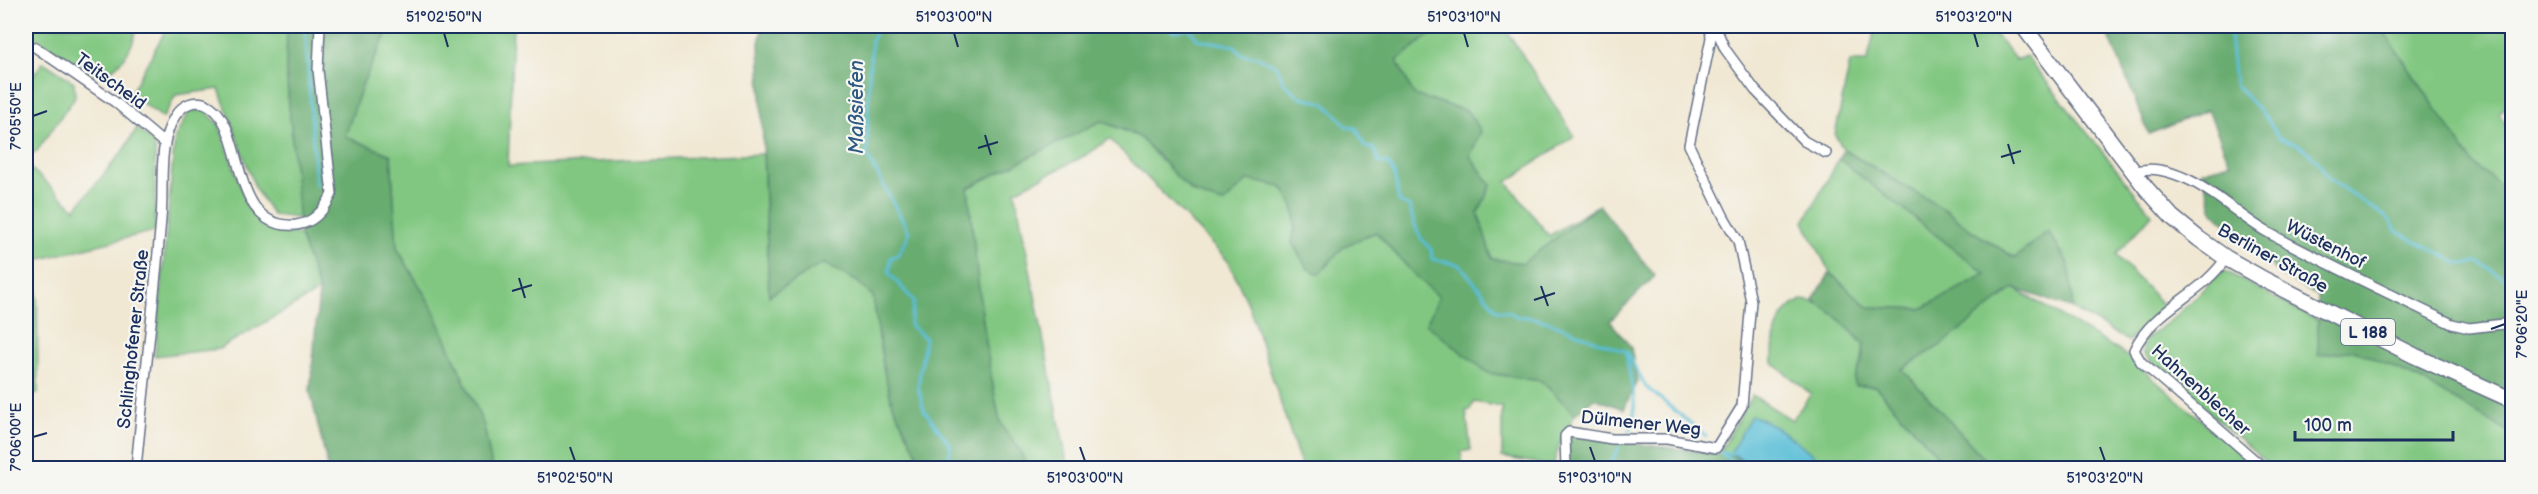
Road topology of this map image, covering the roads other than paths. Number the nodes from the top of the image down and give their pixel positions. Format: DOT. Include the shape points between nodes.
graph roads {
  1 [pos="320,26"];
  2 [pos="1710,26"];
  3 [pos="1715,26"];
  4 [pos="2023,26"];
  5 [pos="36,47"];
  6 [pos="165,144"];
  7 [pos="1826,153"];
  8 [pos="2133,172"];
  9 [pos="2226,258"];
  10 [pos="2512,323"];
  11 [pos="2512,400"];
  12 [pos="136,468"];
  13 [pos="1566,468"];
  14 [pos="2264,468"];
  1 -- 6 [label="street, Schlinghofener Straße" via="318,70 332,194 327,206 312,220 283,225 266,218 253,204 223,120 212,106 199,101 185,105 175,116"];
  2 -- 13 [label="street, Dülmener Weg" via="1711,38 1689,146 1738,241 1751,301 1743,406 1716,448 1667,439 1612,439 1569,432 1563,442"];
  3 -- 7 [label="street" via="1725,49 1755,90 1804,141"];
  4 -- 8 [label="main road, Berliner Straße / L 188"];
  5 -- 6 [label="street, Teitscheid" via="115,102"];
  6 -- 12 [label="street, Schlinghofener Straße" via="162,213"];
  8 -- 9 [label="main road, Berliner Straße / L 188" via="2172,217"];
  8 -- 10 [label="street, Wüstenhof" via="2162,170 2194,182 2265,231 2452,324 2469,328"];
  9 -- 11 [label="main road, Berliner Straße / L 188" via="2415,356"];
  9 -- 14 [label="street, Hahnenblecher" via="2212,276 2156,321 2134,350 2141,362"];
}
